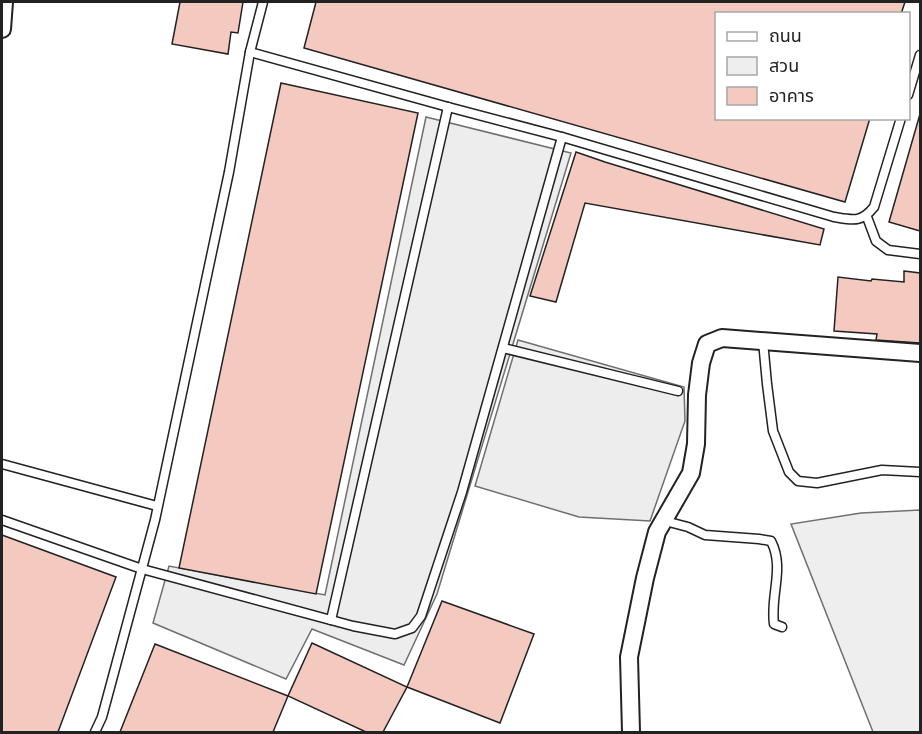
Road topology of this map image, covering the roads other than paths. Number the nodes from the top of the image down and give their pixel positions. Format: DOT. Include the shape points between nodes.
graph roads {
  1 [pos="4,2"];
  2 [pos="263,2"];
  3 [pos="2,29"];
  4 [pos="250,52"];
  5 [pos="921,56"];
  6 [pos="910,92"];
  7 [pos="448,108"];
  8 [pos="900,120"];
  9 [pos="562,137"];
  10 [pos="867,217"];
  11 [pos="921,255"];
  12 [pos="763,341"];
  13 [pos="502,348"];
  14 [pos="921,353"];
  15 [pos="678,391"];
  16 [pos="2,464"];
  17 [pos="921,472"];
  18 [pos="157,506"];
  19 [pos="2,520"];
  20 [pos="665,521"];
  21 [pos="142,569"];
  22 [pos="331,620"];
  23 [pos="782,627"];
  24 [pos="95,732"];
  25 [pos="631,732"];
  1 -- 3 [label="street"];
  2 -- 4 [label="lane"];
  4 -- 7 [label="lane"];
  4 -- 18 [label="lane" via="229,172"];
  5 -- 6 [label="lane"];
  7 -- 9 [label="lane"];
  7 -- 22 [label="lane"];
  8 -- 10 [label="lane" via="874,207"];
  9 -- 10 [label="lane" via="834,217"];
  9 -- 13 [label="lane"];
  10 -- 11 [label="lane" via="876,241 888,250"];
  12 -- 14 [label="street"];
  12 -- 17 [label="lane" via="774,431 789,472 798,481 817,483 882,470"];
  12 -- 20 [label="street" via="722,338 707,344 700,363 691,473"];
  13 -- 15 [label="lane"];
  13 -- 22 [label="lane" via="462,492 421,616 412,628 395,634"];
  16 -- 18 [label="lane"];
  18 -- 21 [label="lane"];
  19 -- 21 [label="lane"];
  20 -- 23 [label="lane" via="705,535 771,542 777,566 772,613 774,624"];
  20 -- 25 [label="street" via="657,532 629,657"];
  21 -- 22 [label="lane"];
  21 -- 24 [label="lane"];
}
